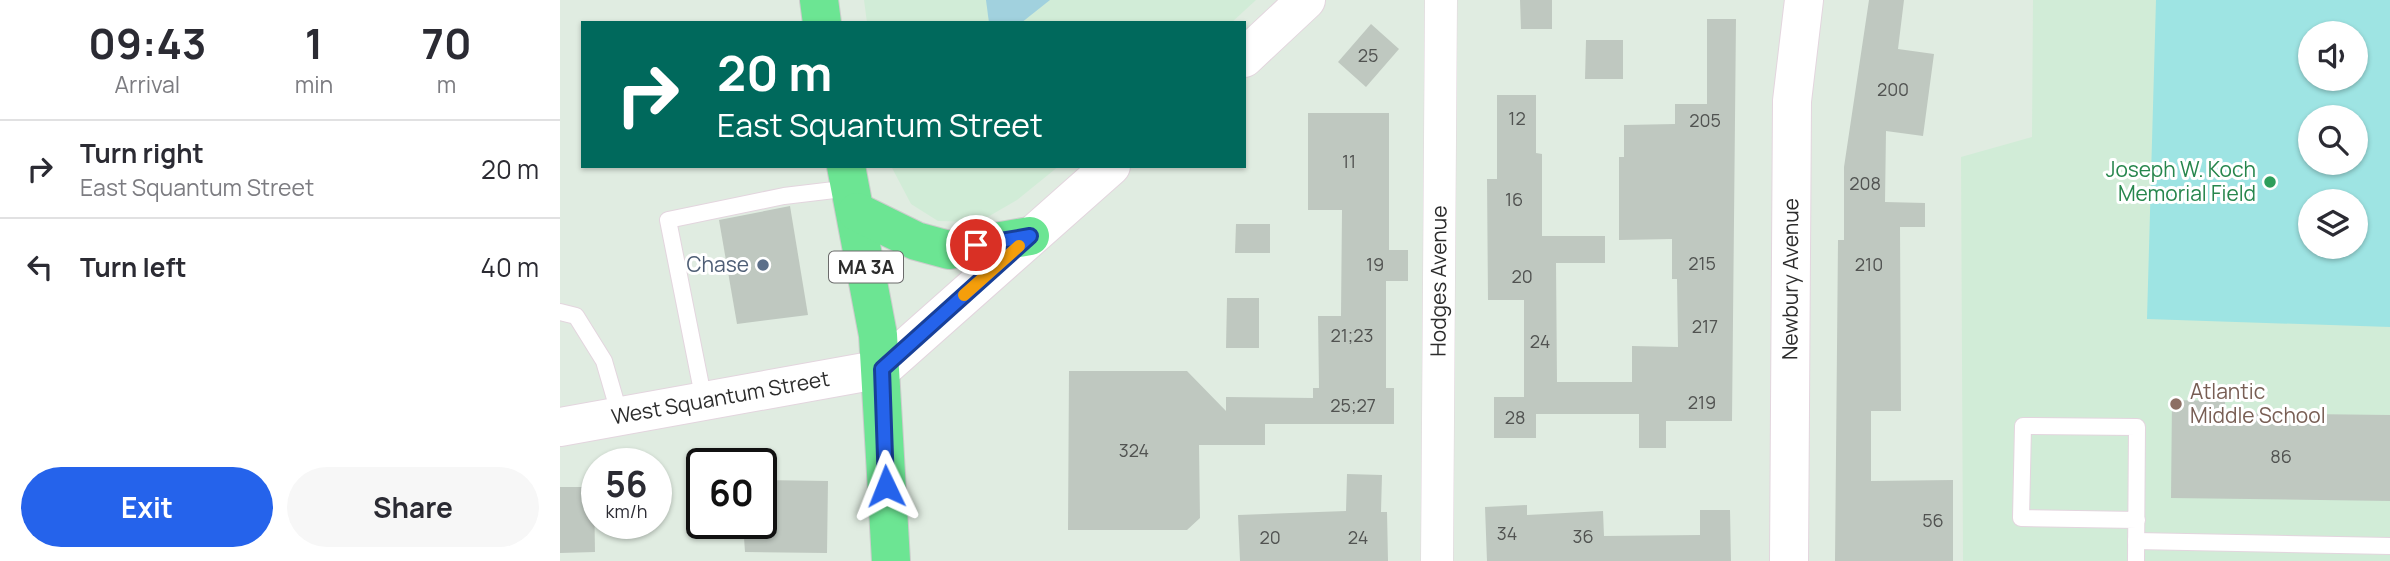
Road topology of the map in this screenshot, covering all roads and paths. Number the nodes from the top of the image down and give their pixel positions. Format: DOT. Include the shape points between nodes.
graph roads {
  1 [pos="819,0"];
  2 [pos="1306,0"];
  3 [pos="1441,0"];
  4 [pos="1804,0"];
  5 [pos="822,21"];
  6 [pos="1246,56"];
  7 [pos="1109,168"];
  8 [pos="851,189"];
  9 [pos="1030,236"];
  10 [pos="560,312"];
  11 [pos="882,369"];
  12 [pos="704,401"];
  13 [pos="620,416"];
  14 [pos="560,427"];
  15 [pos="2137,520"];
  16 [pos="2136,541"];
  17 [pos="2390,547"];
  18 [pos="891,561"];
  19 [pos="1437,561"];
  20 [pos="1789,561"];
  21 [pos="2136,561"];
  1 -- 5 [label="main road"];
  2 -- 6 [label="main road"];
  3 -- 19 [label="street, Hodges Avenue"];
  4 -- 20 [label="main road, Newbury Avenue" via="1792,101"];
  7 -- 9 [label="main road"];
  8 -- 9 [label="main road" via="916,241 949,250"];
  8 -- 11 [label="main road, MA 3A"];
  8 -- 12 [label="lane" via="784,195 668,220"];
  9 -- 11 [label="main road"];
  10 -- 13 [label="lane" via="576,316 604,361"];
  11 -- 12 [label="main road, West Squantum Street"];
  11 -- 18 [label="main road, MA 3A"];
  12 -- 13 [label="main road, West Squantum Street"];
  13 -- 14 [label="main road, West Squantum Street"];
  15 -- 15 [label="lane" via="2137,427 2023,426 2021,518"];
  15 -- 16 [label="lane"];
  16 -- 17 [label="lane"];
  16 -- 21 [label="lane"];
}
